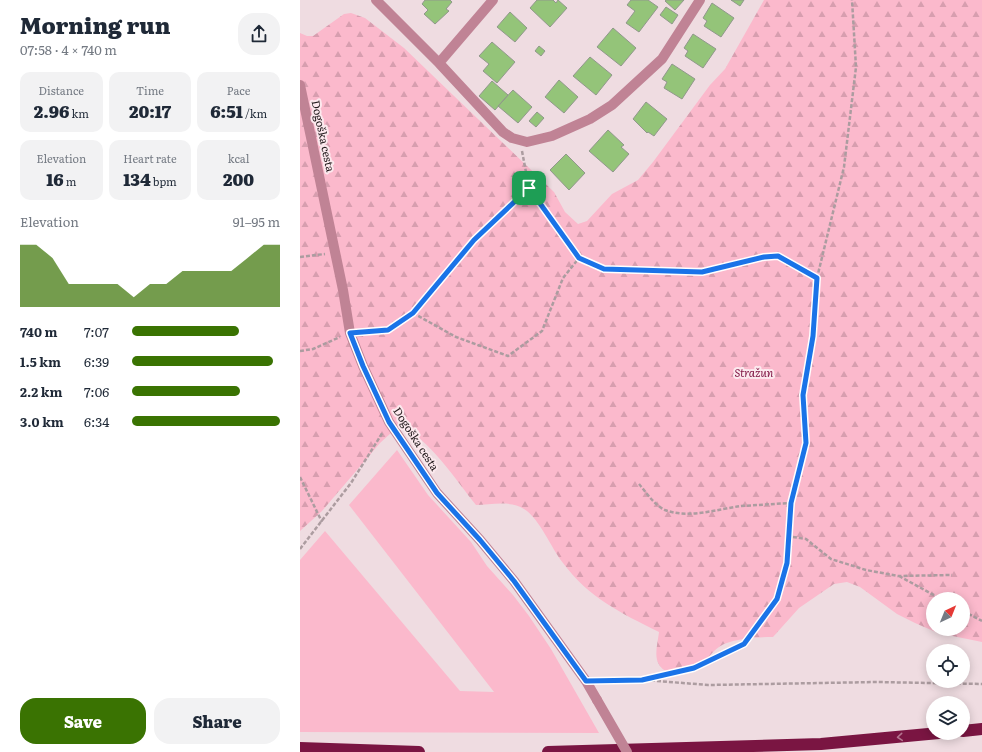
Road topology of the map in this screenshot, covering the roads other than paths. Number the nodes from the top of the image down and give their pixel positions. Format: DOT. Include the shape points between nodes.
graph roads {
  1 [pos="376,0"];
  2 [pos="493,0"];
  3 [pos="700,0"];
  4 [pos="439,63"];
  5 [pos="300,85"];
  6 [pos="982,729"];
  7 [pos="970,730"];
  8 [pos="926,734"];
  9 [pos="300,748"];
  10 [pos="419,752"];
  11 [pos="548,752"];
  12 [pos="627,752"];
  1 -- 4 [label="street"];
  2 -- 4 [label="street"];
  3 -- 4 [label="street" via="662,59 612,105 590,119 552,136 527,142 503,132"];
  5 -- 12 [label="street, Dogoška cesta, bridge" via="336,252 350,333 389,422 437,493 514,581 586,681"];
  6 -- 7 [label="highway"];
  8 -- 11 [label="highway, one-way" via="821,744"];
  9 -- 10 [label="highway"];
}
